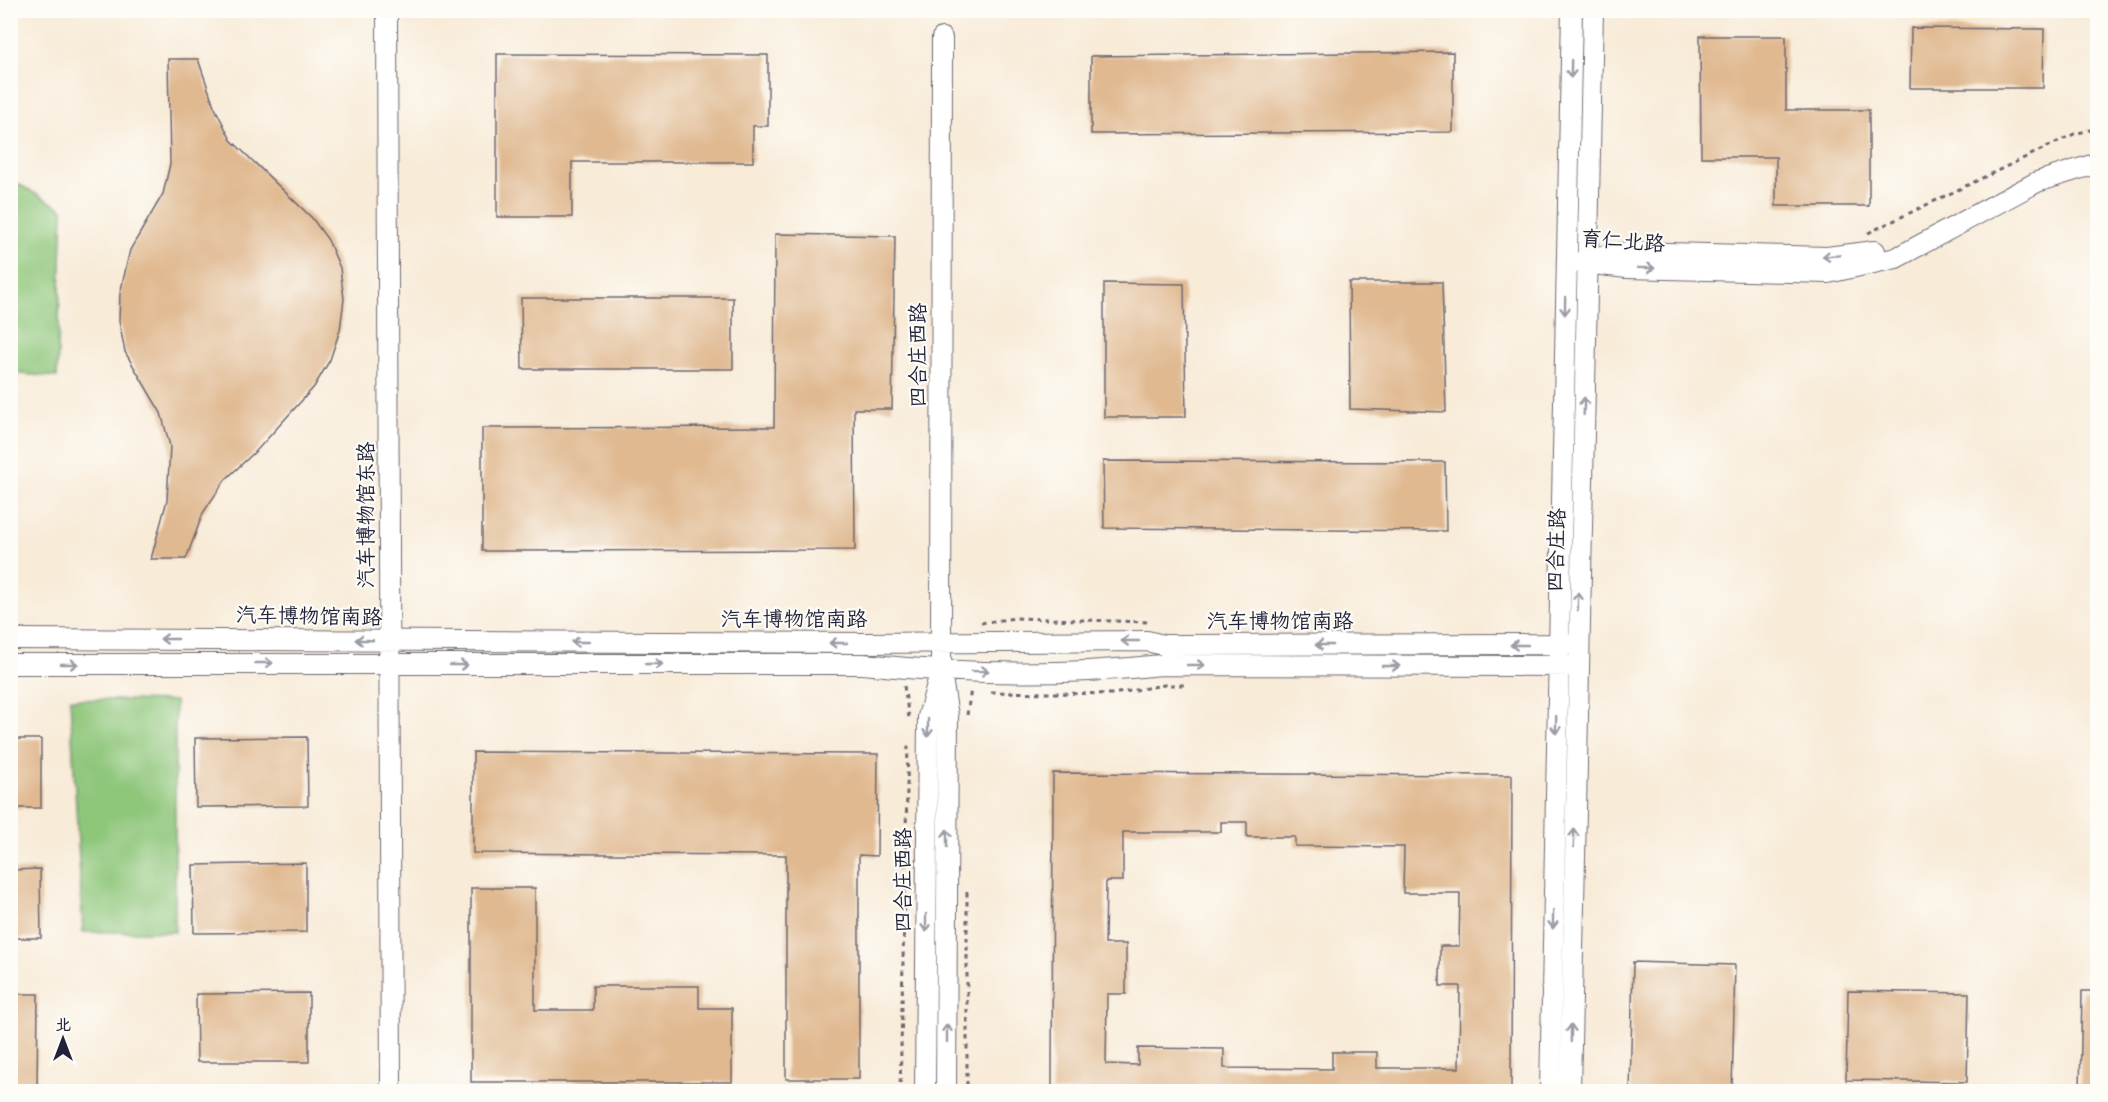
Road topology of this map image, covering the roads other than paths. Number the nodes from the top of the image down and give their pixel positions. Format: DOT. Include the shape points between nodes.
graph roads {
  1 [pos="387,10"];
  2 [pos="1572,10"];
  3 [pos="1593,10"];
  4 [pos="942,38"];
  5 [pos="2097,153"];
  6 [pos="2097,163"];
  7 [pos="1567,261"];
  8 [pos="1588,261"];
  9 [pos="10,639"];
  10 [pos="391,641"];
  11 [pos="941,642"];
  12 [pos="1578,644"];
  13 [pos="1558,645"];
  14 [pos="10,664"];
  15 [pos="391,665"];
  16 [pos="1557,666"];
  17 [pos="1577,666"];
  18 [pos="941,672"];
  19 [pos="391,1092"];
  20 [pos="925,1092"];
  21 [pos="946,1092"];
  22 [pos="1550,1092"];
  23 [pos="1570,1092"];
  1 -- 10 [label="street, 汽车博物馆东路"];
  2 -- 7 [label="street, 四合庄路, one-way"];
  3 -- 8 [label="street, 四合庄路"];
  4 -- 11 [label="street, 四合庄西路"];
  5 -- 8 [label="street, 育仁北路, one-way" via="2032,175 1895,248 1827,257 1628,252"];
  8 -- 6 [label="street, 育仁北路, one-way" via="1627,268 1828,273 1896,258 2037,182"];
  7 -- 8 [label="street, 育仁北路"];
  7 -- 13 [label="street, 四合庄路, one-way"];
  12 -- 8 [label="street, 四合庄路, one-way"];
  10 -- 9 [label="street, 汽车博物馆南路, one-way"];
  11 -- 10 [label="street, 汽车博物馆南路, one-way"];
  10 -- 15 [label="street, 汽车博物馆东路"];
  13 -- 11 [label="street, 汽车博物馆南路, one-way"];
  11 -- 18 [label="street, 四合庄西路"];
  12 -- 13 [label="street, 汽车博物馆南路"];
  12 -- 17 [label="street, 四合庄路"];
  13 -- 16 [label="street, 四合庄路"];
  14 -- 15 [label="street, one-way"];
  15 -- 18 [label="street, one-way" via="863,664"];
  15 -- 19 [label="street, 汽车博物馆东路"];
  16 -- 17 [label="street"];
  18 -- 16 [label="street, one-way" via="1112,671 1161,665"];
  16 -- 22 [label="street, 四合庄路, one-way"];
  23 -- 17 [label="street, 四合庄路, one-way"];
  18 -- 20 [label="street, 四合庄西路, one-way" via="928,717"];
  21 -- 18 [label="street, 四合庄西路, one-way" via="948,716"];
}
